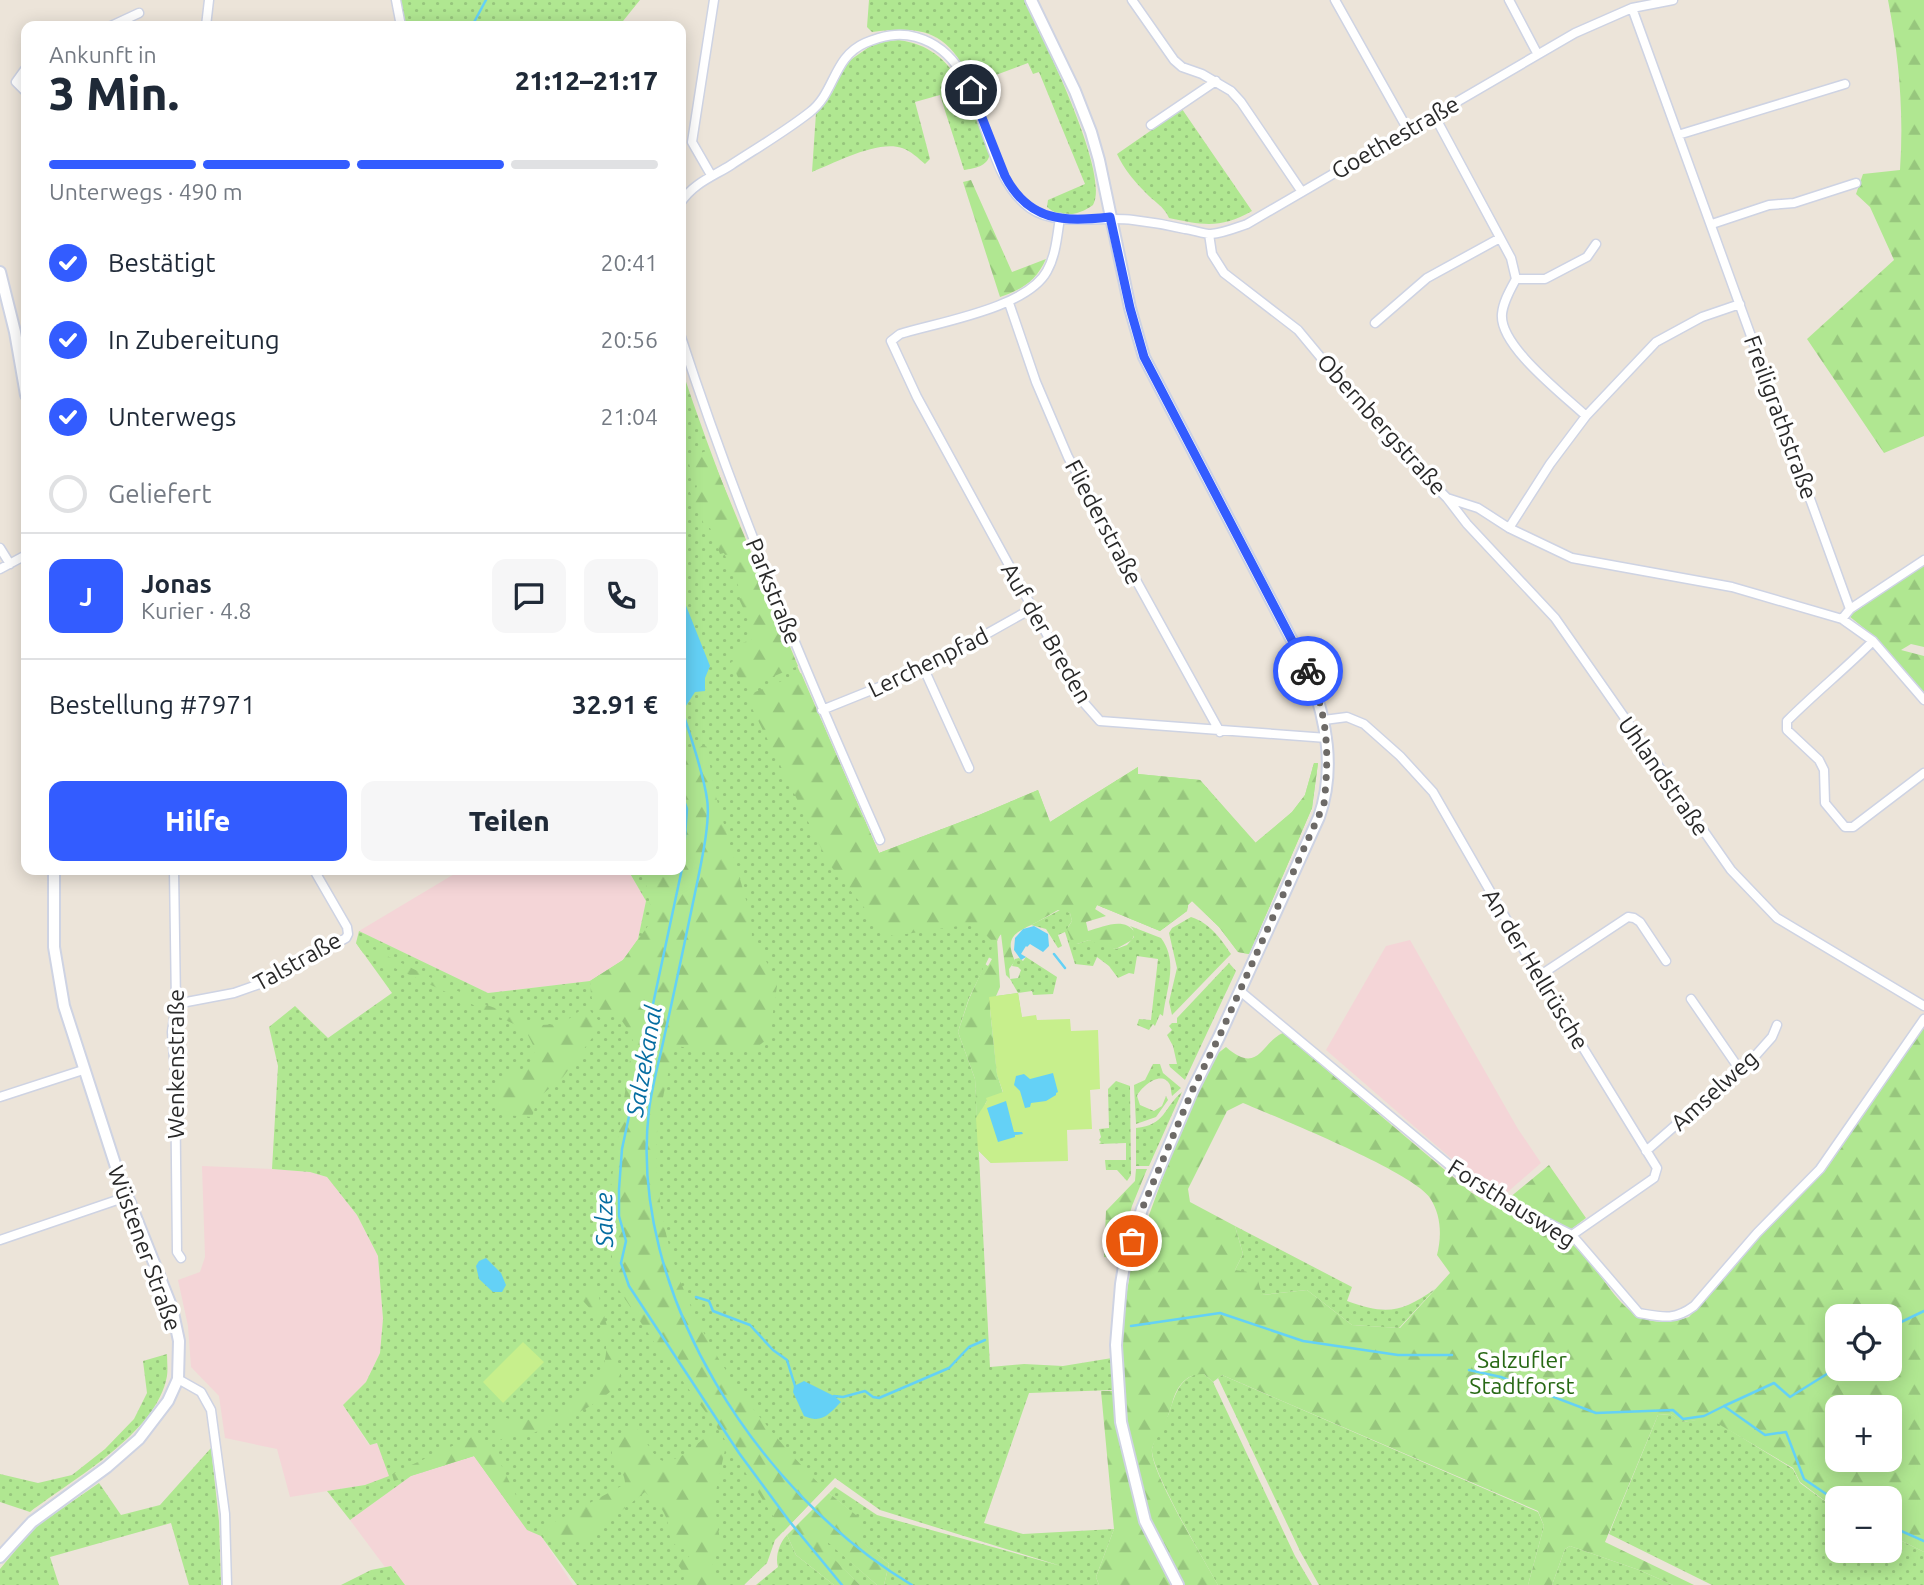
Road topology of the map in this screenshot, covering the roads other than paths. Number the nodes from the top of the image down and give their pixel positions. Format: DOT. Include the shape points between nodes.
graph roads {
  1 [pos="209,0"];
  2 [pos="397,0"];
  3 [pos="714,0"];
  4 [pos="1031,0"];
  5 [pos="1132,0"];
  6 [pos="1335,0"];
  7 [pos="1509,0"];
  8 [pos="1673,0"];
  9 [pos="1632,8"];
  10 [pos="139,13"];
  11 [pos="122,21"];
  12 [pos="207,21"];
  13 [pos="400,21"];
  14 [pos="1537,53"];
  15 [pos="1216,81"];
  16 [pos="1845,84"];
  17 [pos="1434,115"];
  18 [pos="1151,125"];
  19 [pos="1408,130"];
  20 [pos="1678,135"];
  21 [pos="711,176"];
  22 [pos="1856,183"];
  23 [pos="1302,192"];
  24 [pos="686,195"];
  25 [pos="1110,217"];
  26 [pos="1060,218"];
  27 [pos="1712,224"];
  28 [pos="1209,234"];
  29 [pos="1500,238"];
  30 [pos="1597,244"];
  31 [pos="0,272"];
  32 [pos="1516,279"];
  33 [pos="1009,303"];
  34 [pos="1740,304"];
  35 [pos="1375,323"];
  36 [pos="686,352"];
  37 [pos="21,366"];
  38 [pos="1586,416"];
  39 [pos="1447,498"];
  40 [pos="1509,528"];
  41 [pos="0,548"];
  42 [pos="21,558"];
  43 [pos="1924,560"];
  44 [pos="10,564"];
  45 [pos="0,569"];
  46 [pos="1031,609"];
  47 [pos="1850,609"];
  48 [pos="1842,619"];
  49 [pos="1873,641"];
  50 [pos="924,669"];
  51 [pos="1924,700"];
  52 [pos="822,710"];
  53 [pos="1324,720"];
  54 [pos="1220,732"];
  55 [pos="1327,738"];
  56 [pos="969,768"];
  57 [pos="1924,773"];
  58 [pos="880,841"];
  59 [pos="54,875"];
  60 [pos="174,875"];
  61 [pos="317,875"];
  62 [pos="1666,961"];
  63 [pos="1539,976"];
  64 [pos="1240,991"];
  65 [pos="1691,999"];
  66 [pos="176,1004"];
  67 [pos="1924,1006"];
  68 [pos="1924,1019"];
  69 [pos="1777,1025"];
  70 [pos="83,1070"];
  71 [pos="1740,1070"];
  72 [pos="0,1097"];
  73 [pos="1646,1151"];
  74 [pos="126,1197"];
  75 [pos="1572,1235"];
  76 [pos="0,1240"];
  77 [pos="181,1258"];
  78 [pos="178,1379"];
  79 [pos="0,1557"];
  80 [pos="227,1585"];
  81 [pos="1178,1585"];
  1 -- 12 [label="street"];
  2 -- 13 [label="street"];
  3 -- 21 [label="street" via="692,142"];
  4 -- 25 [label="main road" via="1091,132"];
  5 -- 15 [label="street" via="1174,60"];
  6 -- 19 [label="street"];
  7 -- 14 [label="street"];
  8 -- 9 [label="street, Goethestraße"];
  9 -- 14 [label="street, Goethestraße"];
  9 -- 20 [label="street, Freiligrathstraße"];
  10 -- 11 [label="street"];
  14 -- 17 [label="street, Goethestraße"];
  15 -- 18 [label="street"];
  15 -- 23 [label="street" via="1241,102"];
  16 -- 20 [label="street"];
  17 -- 19 [label="street, Goethestraße"];
  17 -- 29 [label="street"];
  19 -- 23 [label="street, Goethestraße"];
  20 -- 27 [label="street, Freiligrathstraße"];
  21 -- 24 [label="street"];
  21 -- 26 [label="street" via="813,110 841,61 862,45 891,34 908,35 931,41 951,58 971,90 1012,189 1029,207"];
  22 -- 27 [label="street"];
  23 -- 28 [label="street, Goethestraße" via="1247,224"];
  25 -- 26 [label="street, Goethestraße"];
  25 -- 28 [label="street, Goethestraße"];
  25 -- 53 [label="main road" via="1144,357 1310,675"];
  26 -- 33 [label="street" via="1054,253 1039,284"];
  27 -- 34 [label="street, Freiligrathstraße"];
  28 -- 39 [label="street, Obernbergstraße" via="1212,254 1224,273 1297,330 1391,442"];
  29 -- 32 [label="street"];
  29 -- 35 [label="street" via="1427,278"];
  30 -- 32 [label="street" via="1587,257 1545,279"];
  31 -- 37 [label="main road"];
  32 -- 38 [label="street" via="1501,316 1506,334 1528,362"];
  33 -- 46 [label="street, Auf der Breden" via="900,334 891,341"];
  33 -- 54 [label="street, Fliederstraße" via="1068,457"];
  34 -- 38 [label="street" via="1702,317 1656,342"];
  34 -- 47 [label="street, Freiligrathstraße"];
  36 -- 52 [label="street, Parkstraße" via="723,461"];
  38 -- 40 [label="street"];
  39 -- 40 [label="street, Obernbergstraße" via="1478,508"];
  39 -- 67 [label="street, Uhlandstraße" via="1555,618 1731,870 1777,918"];
  40 -- 48 [label="street, Obernbergstraße" via="1572,558 1732,587"];
  41 -- 44 [label="street"];
  42 -- 44 [label="street"];
  43 -- 47 [label="street"];
  44 -- 45 [label="street"];
  46 -- 50 [label="street, Lerchenpfad"];
  46 -- 54 [label="street, Auf der Breden" via="1085,704 1100,721"];
  47 -- 48 [label="street"];
  48 -- 49 [label="street"];
  49 -- 51 [label="street"];
  49 -- 57 [label="street" via="1787,721 1787,730 1819,760 1824,770 1825,803 1845,827 1853,827"];
  50 -- 52 [label="street, Lerchenpfad"];
  50 -- 56 [label="street"];
  52 -- 58 [label="street, Parkstraße"];
  53 -- 55 [label="main road"];
  53 -- 63 [label="street, An der Hellrüsche" via="1347,717 1364,724 1433,792"];
  54 -- 55 [label="street, Auf der Breden"];
  55 -- 64 [label="main road" via="1320,817"];
  59 -- 70 [label="main road, Wüstener Straße" via="54,947 64,1006"];
  60 -- 66 [label="street, Wenkenstraße"];
  61 -- 66 [label="street, Talstraße" via="347,928 345,938 271,980 234,993"];
  62 -- 63 [label="street" via="1640,922 1628,918"];
  63 -- 73 [label="street, An der Hellrüsche"];
  64 -- 75 [label="street, Forsthausweg" via="1466,1179"];
  64 -- 81 [label="main road" via="1142,1209 1124,1266 1118,1307 1116,1345 1124,1433 1145,1521"];
  65 -- 71 [label="street"];
  66 -- 77 [label="street, Wenkenstraße" via="172,1032 177,1252"];
  68 -- 75 [label="street, Forsthausweg" via="1820,1169 1681,1315 1639,1313"];
  69 -- 71 [label="street, Amselweg" via="1772,1037"];
  70 -- 72 [label="street"];
  70 -- 74 [label="main road, Wüstener Straße"];
  71 -- 73 [label="street, Amselweg"];
  73 -- 75 [label="street, An der Hellrüsche" via="1657,1168 1654,1178"];
  74 -- 76 [label="street"];
  74 -- 78 [label="main road, Wüstener Straße" via="172,1308 179,1341"];
  78 -- 79 [label="main road, Wüstener Straße" via="168,1401 139,1439 32,1522"];
  78 -- 80 [label="street" via="201,1392 211,1410 225,1514"];
}
